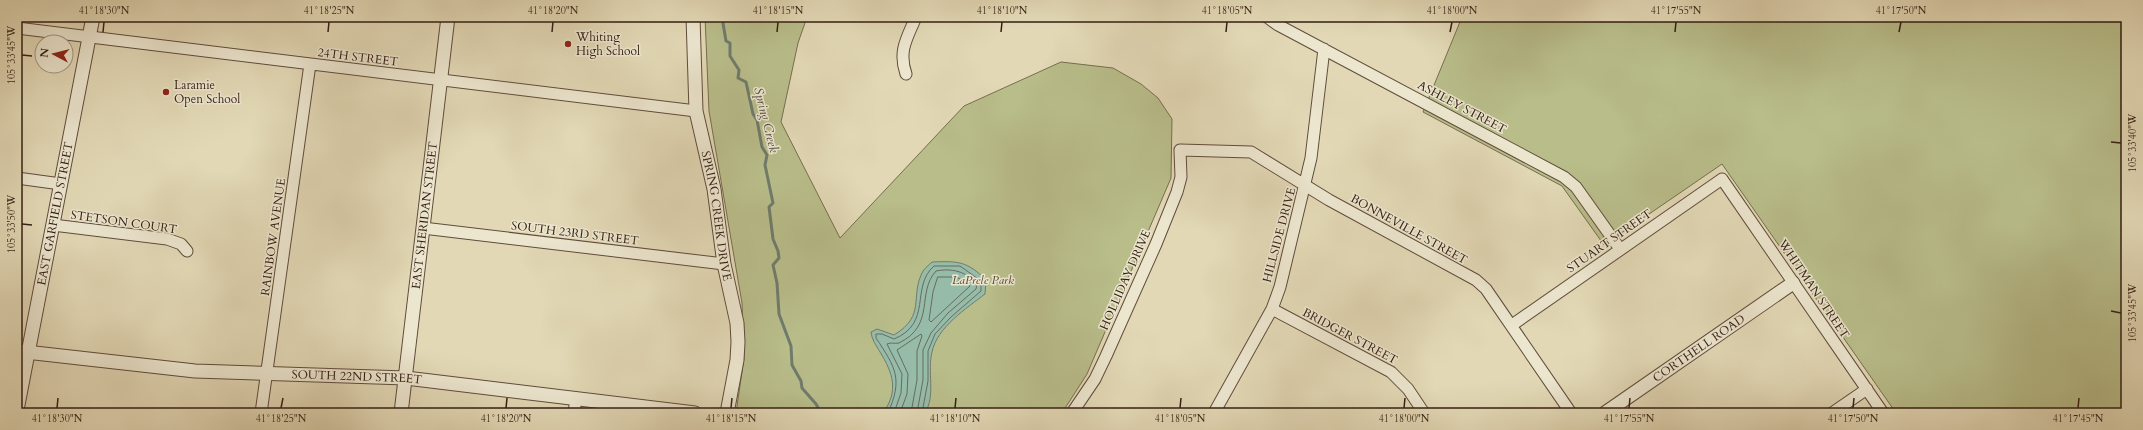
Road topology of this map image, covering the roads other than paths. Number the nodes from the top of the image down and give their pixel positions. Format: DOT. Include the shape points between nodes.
graph roads {
  1 [pos="93,17"];
  2 [pos="448,17"];
  3 [pos="693,17"];
  4 [pos="916,17"];
  5 [pos="1268,17"];
  6 [pos="17,28"];
  7 [pos="90,37"];
  8 [pos="1324,49"];
  9 [pos="310,64"];
  10 [pos="906,74"];
  11 [pos="441,80"];
  12 [pos="696,111"];
  13 [pos="1180,150"];
  14 [pos="17,178"];
  15 [pos="1722,179"];
  16 [pos="61,184"];
  17 [pos="1306,186"];
  18 [pos="53,225"];
  19 [pos="423,228"];
  20 [pos="1620,249"];
  21 [pos="187,251"];
  22 [pos="724,264"];
  23 [pos="1793,283"];
  24 [pos="1272,309"];
  25 [pos="1512,325"];
  26 [pos="23,351"];
  27 [pos="267,374"];
  28 [pos="406,378"];
  29 [pos="1867,389"];
  30 [pos="576,398"];
  31 [pos="17,410"];
  32 [pos="261,413"];
  33 [pos="401,413"];
  34 [pos="574,413"];
  35 [pos="695,413"];
  36 [pos="727,413"];
  37 [pos="1072,413"];
  38 [pos="1214,413"];
  39 [pos="1424,413"];
  40 [pos="1571,413"];
  41 [pos="1605,413"];
  42 [pos="1832,413"];
  43 [pos="1883,413"];
  1 -- 7 [label="street, EAST GARFIELD STREET"];
  2 -- 11 [label="street, EAST SHERIDAN STREET"];
  3 -- 12 [label="street, SPRING CREEK DRIVE"];
  4 -- 10 [label="street" via="903,46 901,61"];
  5 -- 8 [label="street, ASHLEY STREET"];
  6 -- 7 [label="street, 24TH STREET"];
  7 -- 9 [label="street, 24TH STREET"];
  7 -- 16 [label="street, EAST GARFIELD STREET"];
  8 -- 17 [label="street, HILLSIDE DRIVE"];
  8 -- 20 [label="street, ASHLEY STREET" via="1564,177 1576,187"];
  9 -- 11 [label="street, 24TH STREET"];
  9 -- 27 [label="street, RAINBOW AVENUE"];
  11 -- 12 [label="street, 24TH STREET"];
  11 -- 19 [label="street, EAST SHERIDAN STREET"];
  12 -- 22 [label="street, SPRING CREEK DRIVE" via="714,189"];
  13 -- 17 [label="street, BONNEVILLE STREET" via="1251,152"];
  13 -- 37 [label="street, HOLLIDAY DRIVE" via="1181,177 1156,244 1095,379"];
  14 -- 16 [label="street"];
  15 -- 20 [label="street, STUART STREET"];
  15 -- 23 [label="street, WHITMAN STREET"];
  16 -- 18 [label="street, EAST GARFIELD STREET"];
  17 -- 24 [label="street, HILLSIDE DRIVE" via="1288,261"];
  17 -- 25 [label="street, BONNEVILLE STREET" via="1476,280 1486,288"];
  18 -- 21 [label="street, STETSON COURT" via="167,239 181,244"];
  18 -- 26 [label="street, EAST GARFIELD STREET"];
  19 -- 22 [label="street, SOUTH 23RD STREET"];
  19 -- 28 [label="street, EAST SHERIDAN STREET"];
  20 -- 25 [label="street, STUART STREET"];
  22 -- 36 [label="street, SPRING CREEK DRIVE" via="733,299 738,342"];
  23 -- 29 [label="street, WHITMAN STREET"];
  23 -- 41 [label="street, CORTHELL ROAD"];
  24 -- 38 [label="street, HILLSIDE DRIVE"];
  24 -- 39 [label="street, BRIDGER STREET" via="1390,372 1409,390"];
  25 -- 40 [label="street, BONNEVILLE STREET"];
  26 -- 27 [label="street, SOUTH 22ND STREET" via="195,371"];
  26 -- 31 [label="street, EAST GARFIELD STREET"];
  27 -- 28 [label="street, SOUTH 22ND STREET"];
  27 -- 32 [label="street, RAINBOW AVENUE"];
  28 -- 30 [label="street, SOUTH 22ND STREET"];
  28 -- 33 [label="street, EAST SHERIDAN STREET"];
  29 -- 42 [label="street"];
  29 -- 43 [label="street, WHITMAN STREET"];
  30 -- 34 [label="street"];
  30 -- 35 [label="street, SOUTH 22ND STREET"];
}
